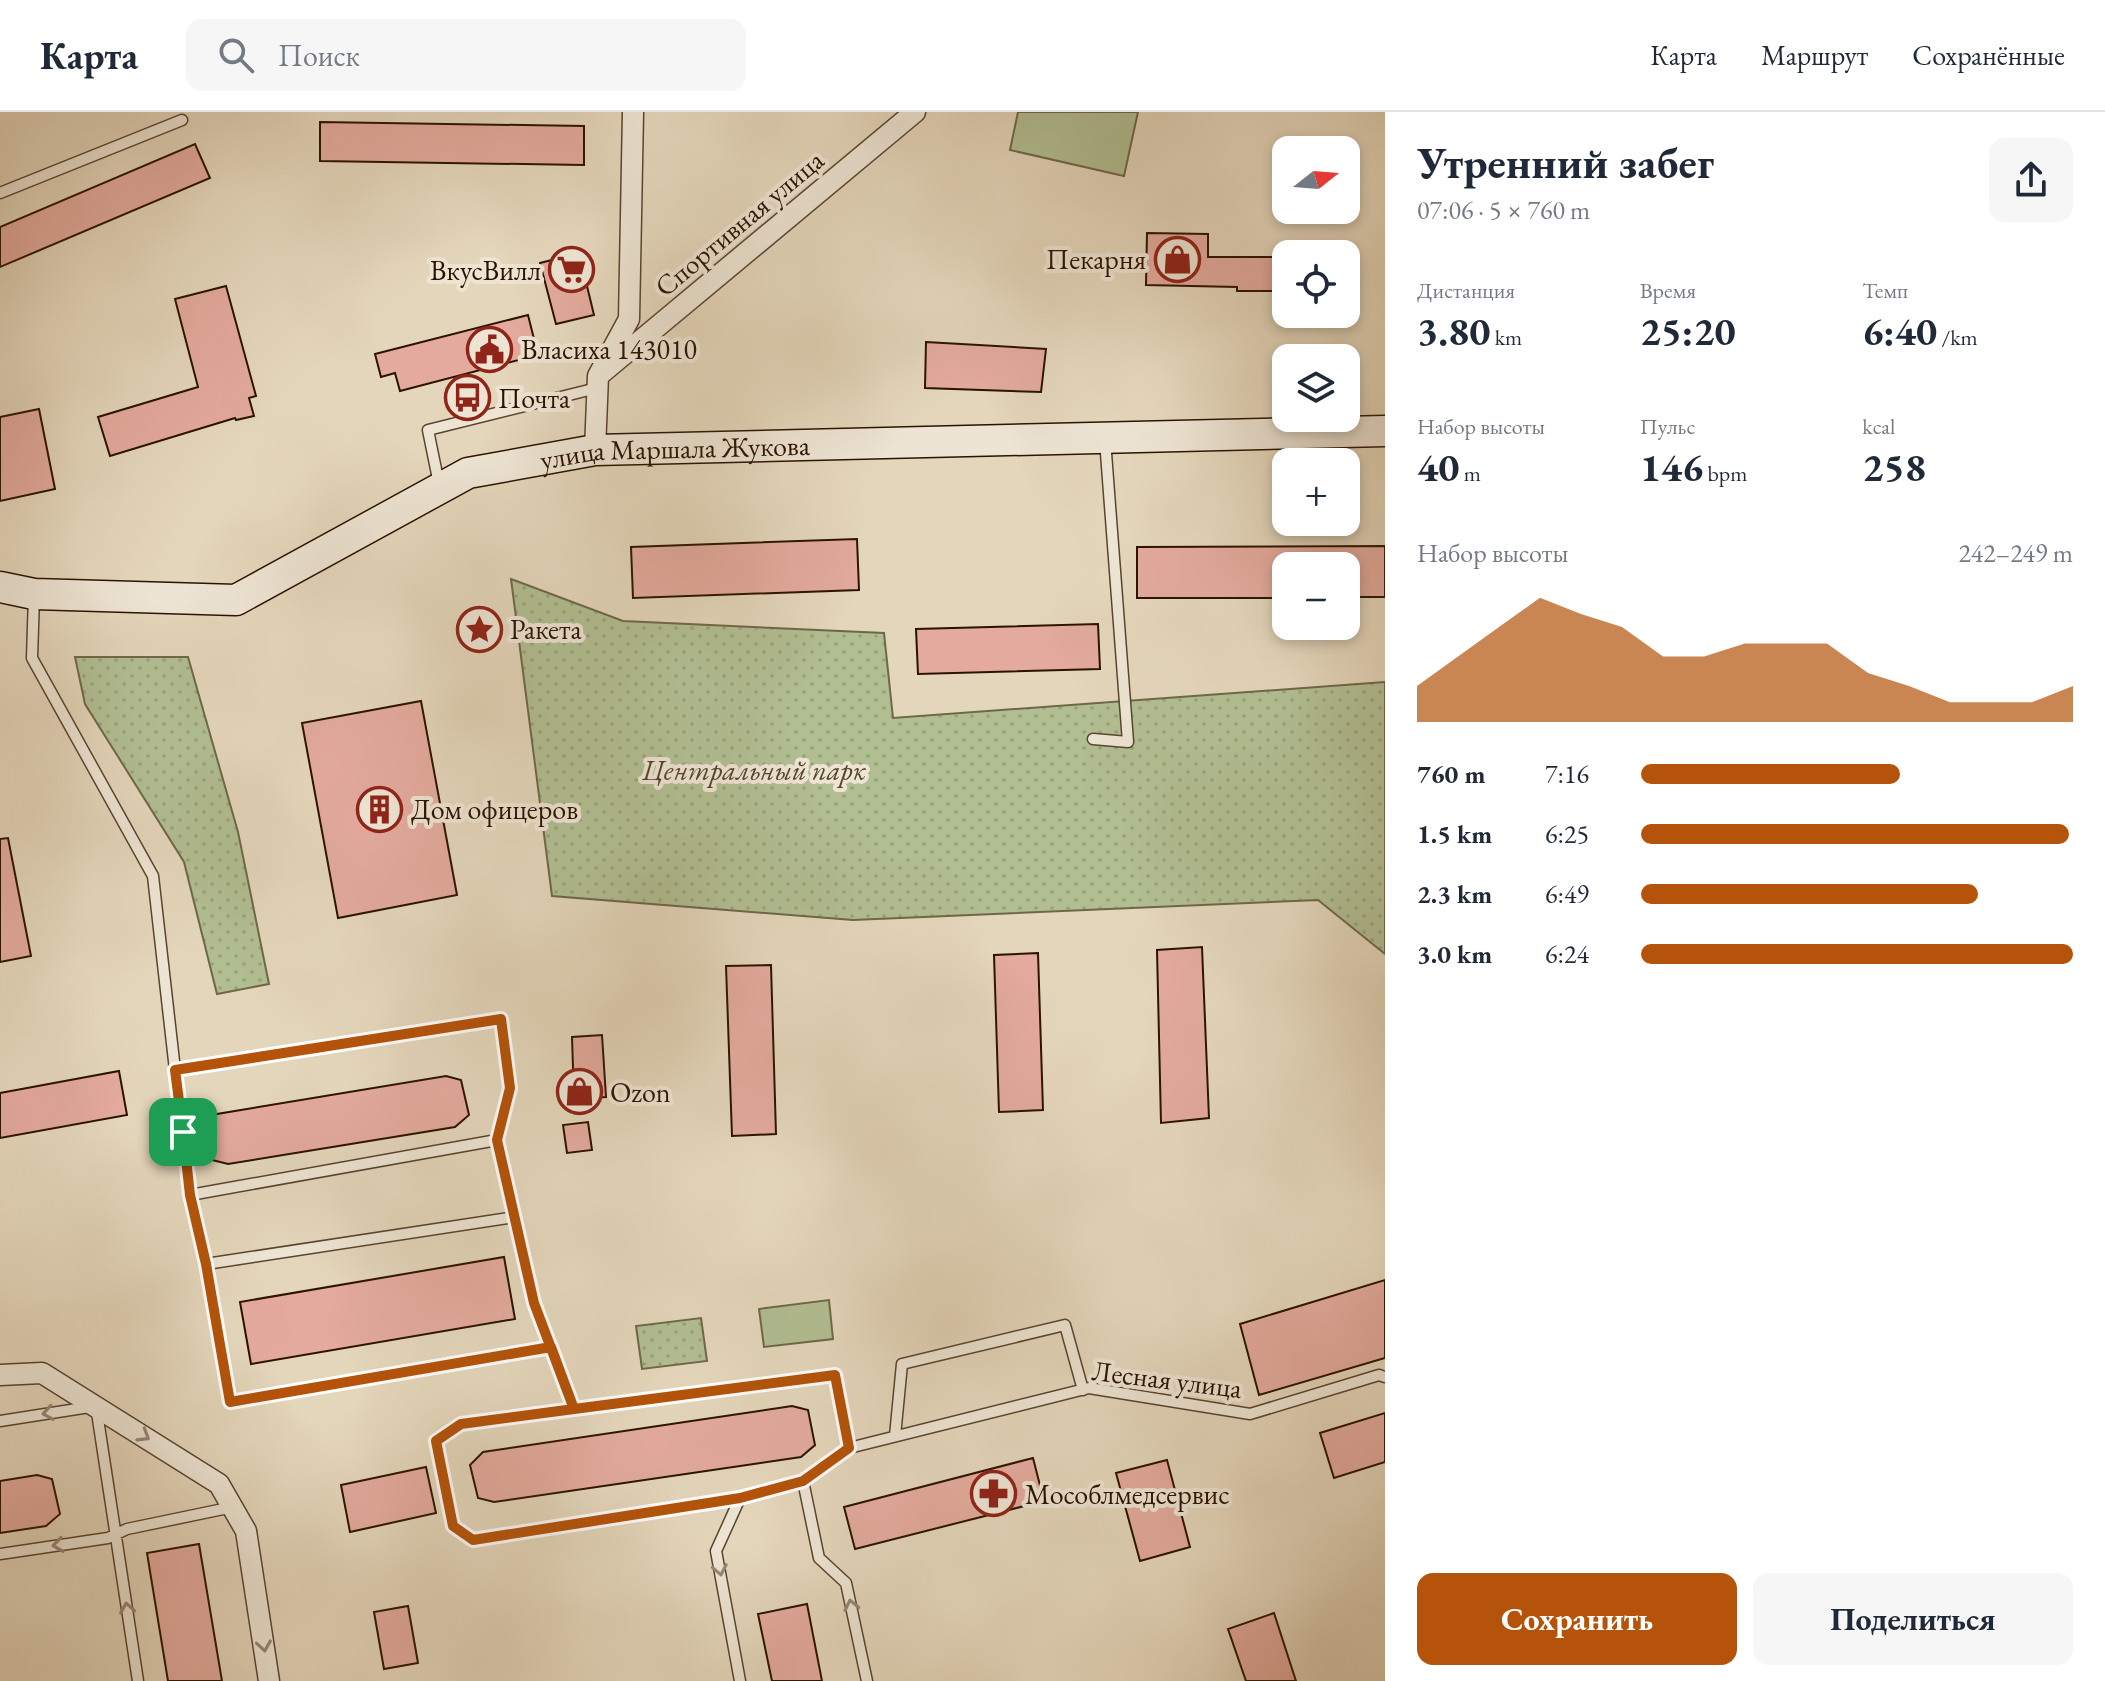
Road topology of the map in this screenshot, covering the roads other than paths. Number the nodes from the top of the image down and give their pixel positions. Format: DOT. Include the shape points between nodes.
graph roads {
  1 [pos="633,112"];
  2 [pos="915,112"];
  3 [pos="182,120"];
  4 [pos="0,193"];
  5 [pos="598,382"];
  6 [pos="1385,431"];
  7 [pos="1105,438"];
  8 [pos="595,450"];
  9 [pos="440,489"];
  10 [pos="0,587"];
  11 [pos="34,594"];
  12 [pos="1093,739"];
  13 [pos="175,1070"];
  14 [pos="497,1140"];
  15 [pos="190,1195"];
  16 [pos="515,1217"];
  17 [pos="206,1264"];
  18 [pos="551,1347"];
  19 [pos="0,1375"];
  20 [pos="1385,1377"];
  21 [pos="1083,1390"];
  22 [pos="96,1406"];
  23 [pos="574,1409"];
  24 [pos="0,1421"];
  25 [pos="895,1436"];
  26 [pos="849,1448"];
  27 [pos="803,1481"];
  28 [pos="740,1498"];
  29 [pos="233,1507"];
  30 [pos="116,1534"];
  31 [pos="0,1554"];
  32 [pos="138,1681"];
  33 [pos="269,1681"];
  34 [pos="740,1681"];
  35 [pos="867,1681"];
  1 -- 5 [label="street" via="629,319"];
  2 -- 5 [label="street, Спортивная улица"];
  3 -- 4 [label="lane"];
  5 -- 8 [label="street"];
  5 -- 9 [label="lane" via="428,430"];
  6 -- 7 [label="street, улица Маршала Жукова"];
  7 -- 8 [label="street, улица Маршала Жукова"];
  7 -- 12 [label="lane" via="1128,742"];
  8 -- 9 [label="street, улица Маршала Жукова" via="468,473"];
  9 -- 11 [label="street, улица Маршала Жукова" via="236,600"];
  10 -- 11 [label="street, улица Маршала Жукова"];
  11 -- 13 [label="lane" via="32,658 153,876"];
  13 -- 14 [label="lane" via="501,1019 510,1088"];
  13 -- 15 [label="lane"];
  14 -- 15 [label="lane"];
  14 -- 16 [label="lane"];
  15 -- 17 [label="lane"];
  16 -- 17 [label="lane"];
  16 -- 18 [label="lane" via="534,1303"];
  17 -- 18 [label="lane" via="230,1402"];
  18 -- 23 [label="lane"];
  19 -- 22 [label="street" via="42,1373"];
  20 -- 21 [label="lane, Лесная улица" via="1250,1414"];
  21 -- 25 [label="lane, Лесная улица"];
  21 -- 25 [label="lane" via="1065,1325 902,1364"];
  22 -- 24 [label="lane, one-way"];
  22 -- 29 [label="street, one-way" via="219,1484"];
  22 -- 30 [label="lane"];
  23 -- 26 [label="lane" via="835,1375"];
  23 -- 28 [label="lane" via="461,1424 436,1441 453,1526 473,1540"];
  25 -- 26 [label="lane, Лесная улица"];
  26 -- 27 [label="lane"];
  27 -- 28 [label="lane"];
  35 -- 27 [label="lane, one-way" via="846,1583 819,1558"];
  28 -- 34 [label="lane, one-way" via="716,1551"];
  29 -- 30 [label="lane"];
  29 -- 33 [label="street, one-way" via="246,1531"];
  30 -- 31 [label="lane, one-way"];
  32 -- 30 [label="lane, one-way"];
}
